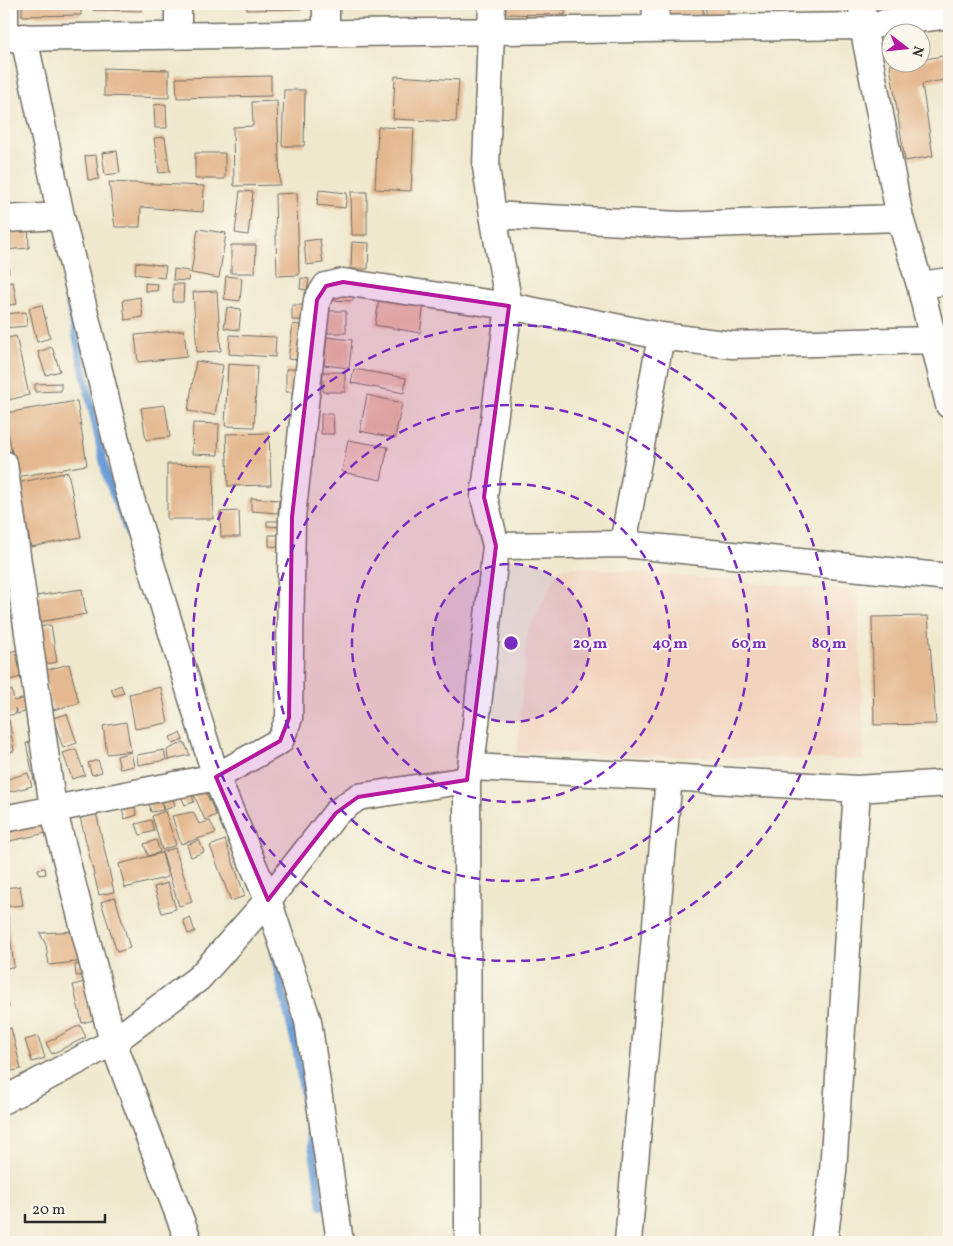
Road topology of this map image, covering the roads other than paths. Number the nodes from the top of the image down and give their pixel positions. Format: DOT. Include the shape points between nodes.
graph roads {
  1 [pos="5,4"];
  2 [pos="178,4"];
  3 [pos="326,4"];
  4 [pos="492,4"];
  5 [pos="863,15"];
  6 [pos="949,15"];
  7 [pos="656,16"];
  8 [pos="492,31"];
  9 [pos="326,34"];
  10 [pos="178,35"];
  11 [pos="11,38"];
  12 [pos="493,215"];
  13 [pos="61,216"];
  14 [pos="900,218"];
  15 [pos="4,219"];
  16 [pos="949,281"];
  17 [pos="920,285"];
  18 [pos="509,306"];
  19 [pos="662,336"];
  20 [pos="933,340"];
  21 [pos="949,405"];
  22 [pos="4,464"];
  23 [pos="623,544"];
  24 [pos="496,546"];
  25 [pos="949,577"];
  26 [pos="469,774"];
  27 [pos="669,776"];
  28 [pos="216,777"];
  29 [pos="949,783"];
  30 [pos="857,789"];
  31 [pos="53,808"];
  32 [pos="4,819"];
  33 [pos="268,900"];
  34 [pos="112,1042"];
  35 [pos="4,1100"];
  36 [pos="189,1242"];
  37 [pos="340,1242"];
  38 [pos="468,1242"];
  39 [pos="628,1242"];
  40 [pos="824,1242"];
  1 -- 11 [label="street"];
  2 -- 10 [label="street"];
  3 -- 9 [label="street"];
  4 -- 8 [label="street"];
  5 -- 6 [label="street"];
  5 -- 7 [label="street"];
  5 -- 14 [label="street"];
  7 -- 8 [label="street"];
  8 -- 9 [label="street"];
  8 -- 12 [label="street" via="486,167"];
  9 -- 10 [label="street"];
  10 -- 11 [label="street"];
  11 -- 13 [label="street"];
  12 -- 14 [label="street" via="679,225"];
  12 -- 18 [label="street"];
  13 -- 15 [label="street"];
  13 -- 28 [label="street" via="128,490"];
  14 -- 17 [label="street"];
  16 -- 17 [label="street"];
  17 -- 20 [label="street"];
  18 -- 19 [label="street"];
  18 -- 24 [label="street" via="484,497"];
  18 -- 28 [label="street" via="343,282 326,286 317,300 292,517 289,718 280,742"];
  19 -- 20 [label="street" via="732,345"];
  19 -- 23 [label="street"];
  20 -- 21 [label="street"];
  22 -- 31 [label="street"];
  23 -- 24 [label="street"];
  23 -- 25 [label="street"];
  24 -- 26 [label="street"];
  26 -- 27 [label="street"];
  26 -- 33 [label="street" via="358,798 336,813"];
  26 -- 38 [label="street"];
  27 -- 30 [label="street"];
  27 -- 39 [label="street"];
  28 -- 31 [label="street"];
  28 -- 33 [label="street"];
  29 -- 30 [label="street"];
  30 -- 40 [label="street" via="833,1172"];
  31 -- 32 [label="street"];
  31 -- 34 [label="street"];
  33 -- 34 [label="street" via="199,978"];
  33 -- 37 [label="street" via="308,1021"];
  34 -- 35 [label="street"];
  34 -- 36 [label="street"];
}
